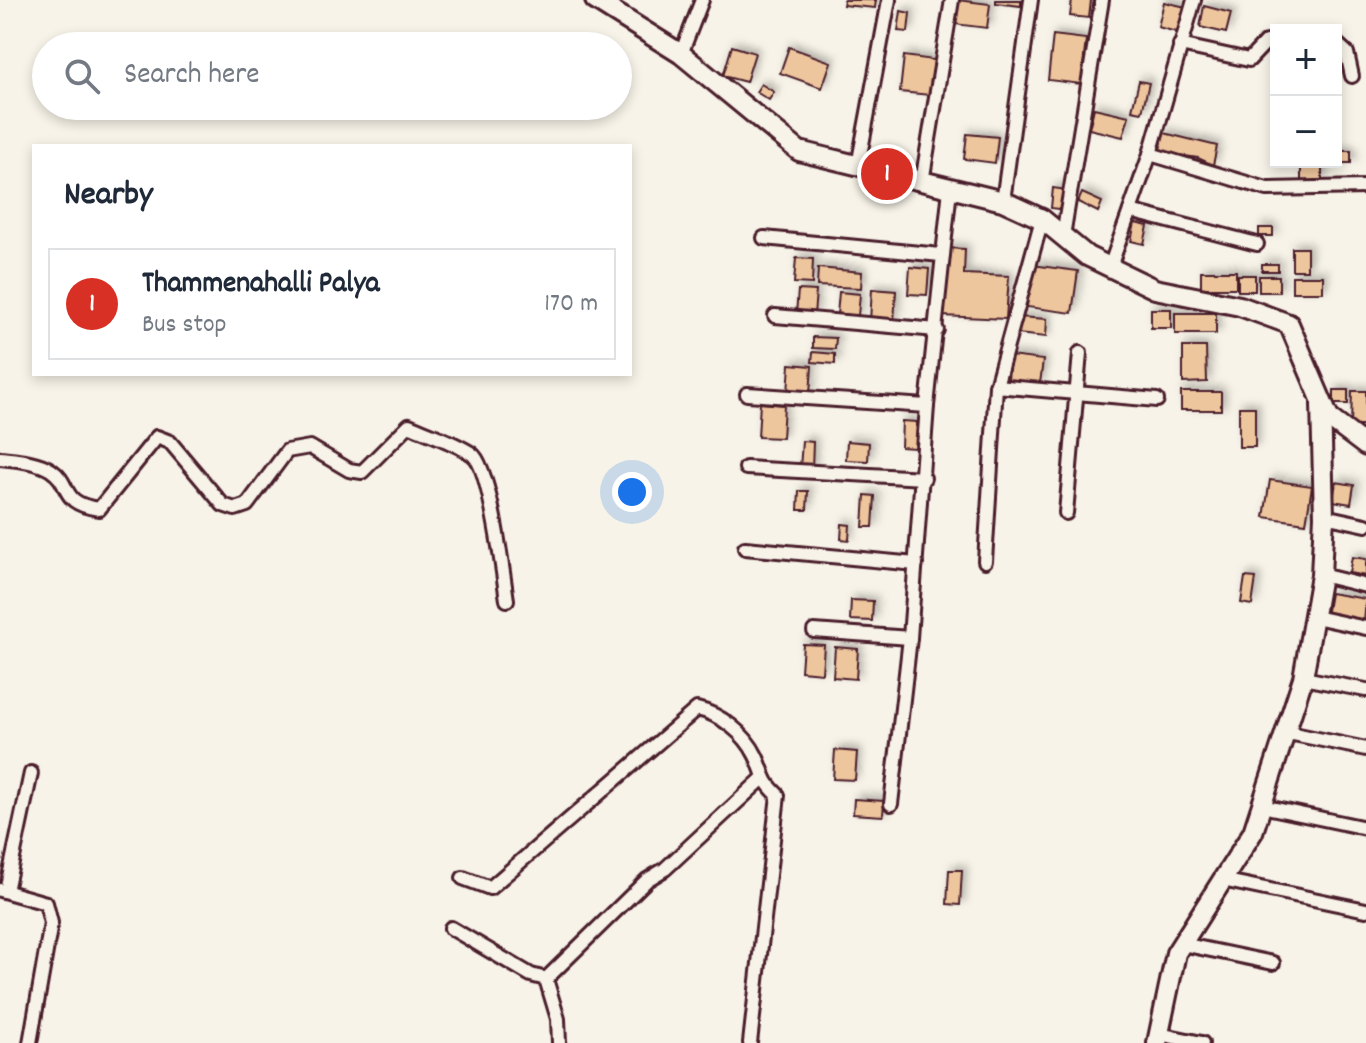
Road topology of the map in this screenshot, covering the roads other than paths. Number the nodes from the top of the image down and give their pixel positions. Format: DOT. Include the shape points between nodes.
graph roads {
  1 [pos="595,0"];
  2 [pos="702,0"];
  3 [pos="889,0"];
  4 [pos="952,0"];
  5 [pos="1031,0"];
  6 [pos="1102,0"];
  7 [pos="1194,0"];
  8 [pos="1270,42"];
  9 [pos="1180,45"];
  10 [pos="1342,48"];
  11 [pos="681,54"];
  12 [pos="1352,76"];
  13 [pos="1150,154"];
  14 [pos="858,166"];
  15 [pos="922,182"];
  16 [pos="1366,187"];
  17 [pos="950,189"];
  18 [pos="1003,201"];
  19 [pos="1130,211"];
  20 [pos="1042,219"];
  21 [pos="1063,236"];
  22 [pos="764,238"];
  23 [pos="1257,244"];
  24 [pos="941,255"];
  25 [pos="1110,267"];
  26 [pos="775,316"];
  27 [pos="937,330"];
  28 [pos="1080,353"];
  29 [pos="996,386"];
  30 [pos="1076,393"];
  31 [pos="747,394"];
  32 [pos="1157,400"];
  33 [pos="1321,400"];
  34 [pos="927,406"];
  35 [pos="1366,446"];
  36 [pos="0,458"];
  37 [pos="746,468"];
  38 [pos="924,478"];
  39 [pos="1066,513"];
  40 [pos="1324,516"];
  41 [pos="1366,525"];
  42 [pos="745,548"];
  43 [pos="985,561"];
  44 [pos="916,564"];
  45 [pos="1321,575"];
  46 [pos="1366,586"];
  47 [pos="507,600"];
  48 [pos="1315,617"];
  49 [pos="1366,628"];
  50 [pos="814,631"];
  51 [pos="910,638"];
  52 [pos="1303,678"];
  53 [pos="1366,690"];
  54 [pos="1284,732"];
  55 [pos="1366,749"];
  56 [pos="31,773"];
  57 [pos="762,779"];
  58 [pos="891,804"];
  59 [pos="1262,806"];
  60 [pos="1366,828"];
  61 [pos="463,878"];
  62 [pos="1222,880"];
  63 [pos="3,890"];
  64 [pos="1366,910"];
  65 [pos="451,928"];
  66 [pos="1182,944"];
  67 [pos="1273,963"];
  68 [pos="546,979"];
  69 [pos="1158,1038"];
  70 [pos="30,1043"];
  71 [pos="559,1043"];
  72 [pos="750,1043"];
  73 [pos="1202,1043"];
  1 -- 11 [label="street"];
  2 -- 11 [label="street"];
  3 -- 14 [label="street"];
  4 -- 15 [label="street"];
  5 -- 18 [label="street"];
  6 -- 21 [label="street"];
  7 -- 9 [label="street"];
  8 -- 9 [label="street" via="1249,60"];
  9 -- 13 [label="street"];
  10 -- 12 [label="street"];
  11 -- 14 [label="street" via="799,151"];
  13 -- 16 [label="street" via="1267,189"];
  13 -- 19 [label="street"];
  14 -- 15 [label="street"];
  15 -- 17 [label="street"];
  17 -- 18 [label="street"];
  17 -- 24 [label="street"];
  18 -- 20 [label="street"];
  19 -- 23 [label="street"];
  19 -- 25 [label="street"];
  20 -- 21 [label="street"];
  20 -- 29 [label="street"];
  21 -- 25 [label="street"];
  22 -- 24 [label="street"];
  24 -- 27 [label="street"];
  25 -- 33 [label="street" via="1155,289 1240,306 1289,324"];
  26 -- 27 [label="street"];
  27 -- 34 [label="street"];
  28 -- 30 [label="street"];
  29 -- 30 [label="street"];
  29 -- 43 [label="street"];
  30 -- 32 [label="street"];
  30 -- 39 [label="street"];
  31 -- 34 [label="street"];
  33 -- 35 [label="street" via="1329,418"];
  33 -- 40 [label="street"];
  34 -- 38 [label="street"];
  36 -- 47 [label="street" via="42,466 55,473 66,495 99,509 157,437 170,442 223,505 235,509 247,505 287,451 310,447 362,472 409,425 475,455 495,521"];
  37 -- 38 [label="street"];
  38 -- 44 [label="street"];
  40 -- 41 [label="street"];
  40 -- 45 [label="street"];
  42 -- 44 [label="street"];
  44 -- 51 [label="street"];
  45 -- 46 [label="street"];
  45 -- 48 [label="street"];
  48 -- 49 [label="street"];
  48 -- 52 [label="street"];
  50 -- 51 [label="street"];
  51 -- 58 [label="street"];
  52 -- 53 [label="street"];
  52 -- 54 [label="street"];
  54 -- 55 [label="street"];
  54 -- 59 [label="street"];
  56 -- 63 [label="street"];
  57 -- 61 [label="street" via="755,755 719,714 697,709 490,888"];
  57 -- 68 [label="street" via="647,880"];
  57 -- 72 [label="street" via="778,795"];
  59 -- 60 [label="street"];
  59 -- 62 [label="street" via="1253,832"];
  62 -- 64 [label="street"];
  62 -- 66 [label="street"];
  63 -- 70 [label="street" via="46,903 51,923"];
  65 -- 68 [label="street"];
  66 -- 67 [label="street"];
  66 -- 69 [label="street"];
  68 -- 71 [label="street"];
  69 -- 73 [label="street"];
}
